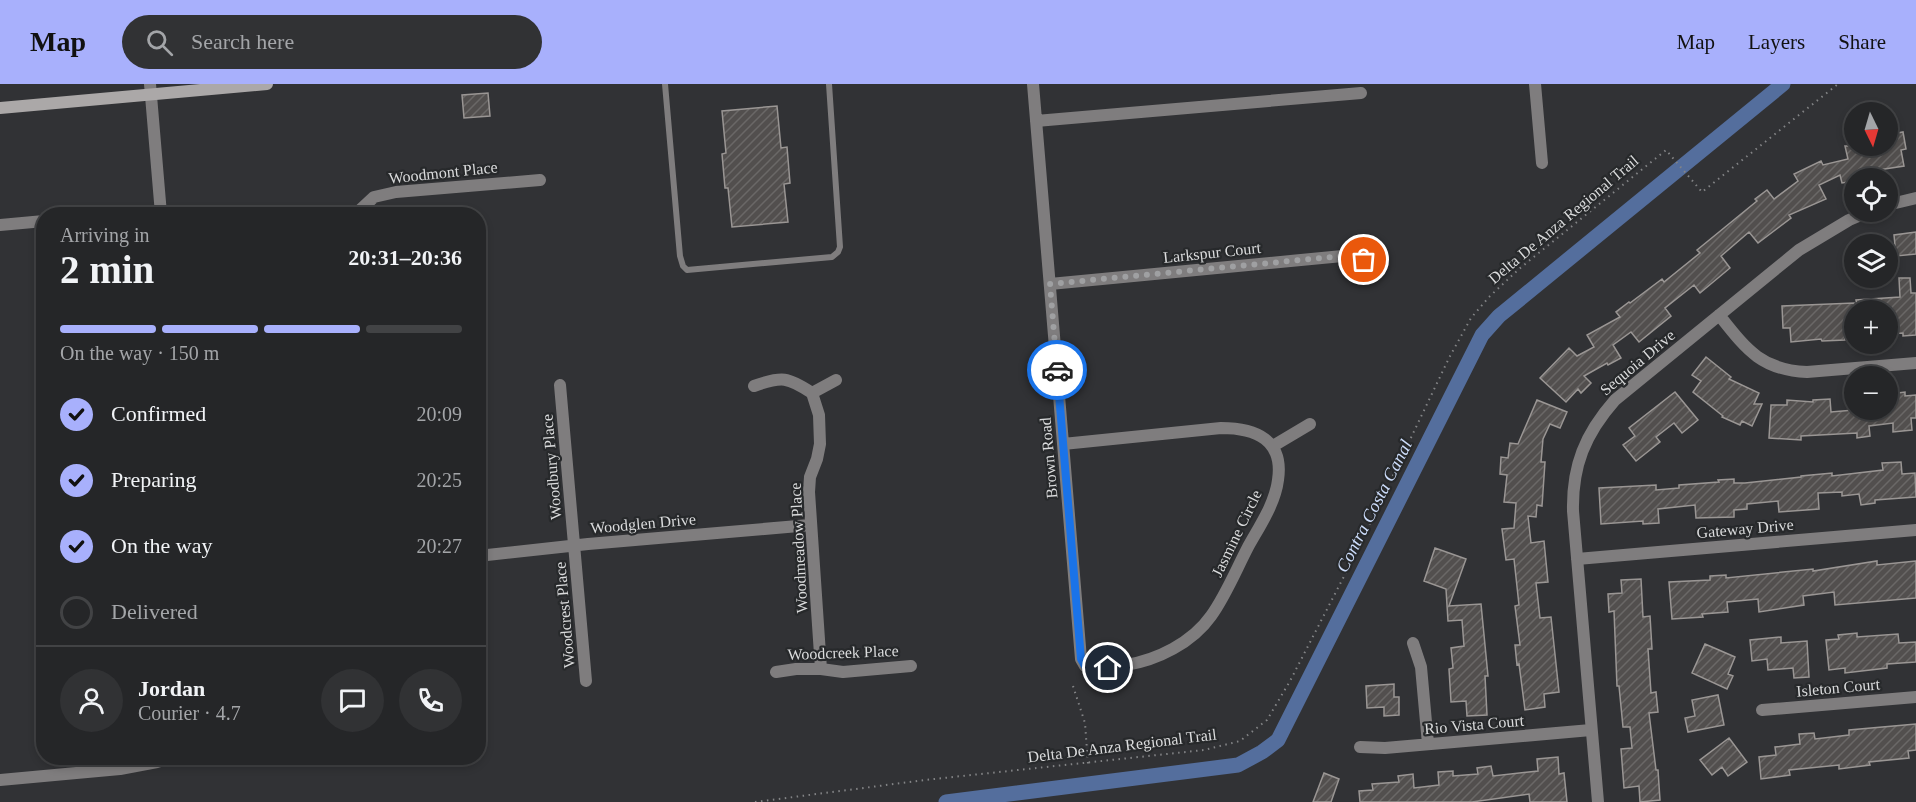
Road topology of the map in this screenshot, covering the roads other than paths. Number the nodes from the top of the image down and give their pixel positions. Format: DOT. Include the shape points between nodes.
graph roads {
  1 [pos="267,84"];
  2 [pos="665,84"];
  3 [pos="829,84"];
  4 [pos="1033,84"];
  5 [pos="1535,84"];
  6 [pos="151,89"];
  7 [pos="1361,93"];
  8 [pos="0,108"];
  9 [pos="1036,121"];
  10 [pos="1542,162"];
  11 [pos="540,180"];
  12 [pos="1916,198"];
  13 [pos="1898,202"];
  14 [pos="161,207"];
  15 [pos="363,207"];
  16 [pos="36,222"];
  17 [pos="1846,222"];
  18 [pos="0,225"];
  19 [pos="1375,264"];
  20 [pos="1050,284"];
  21 [pos="1719,315"];
  22 [pos="1916,363"];
  23 [pos="836,380"];
  24 [pos="560,385"];
  25 [pos="754,386"];
  26 [pos="812,393"];
  27 [pos="1310,424"];
  28 [pos="1063,444"];
  29 [pos="1273,446"];
  30 [pos="810,525"];
  31 [pos="1916,530"];
  32 [pos="575,546"];
  33 [pos="486,555"];
  34 [pos="1577,559"];
  35 [pos="1413,643"];
  36 [pos="1080,649"];
  37 [pos="911,666"];
  38 [pos="821,669"];
  39 [pos="776,672"];
  40 [pos="586,681"];
  41 [pos="1916,697"];
  42 [pos="1762,710"];
  43 [pos="1591,730"];
  44 [pos="1428,744"];
  45 [pos="1360,747"];
  46 [pos="141,765"];
  47 [pos="0,780"];
  48 [pos="1598,802"];
  1 -- 6 [label="main road"];
  2 -- 3 [label="lane" via="680,256 687,270 832,257 838,252"];
  4 -- 9 [label="street, Brown Road"];
  5 -- 10 [label="street"];
  6 -- 8 [label="main road"];
  6 -- 14 [label="street"];
  7 -- 9 [label="street"];
  9 -- 20 [label="street, Brown Road"];
  11 -- 15 [label="street, Woodmont Place" via="396,192 374,197"];
  12 -- 13 [label="street"];
  16 -- 18 [label="street"];
  17 -- 21 [label="street, Sequoia Drive" via="1798,250"];
  19 -- 20 [label="street, Larkspur Court" via="1353,255"];
  20 -- 28 [label="street, Brown Road"];
  21 -- 22 [label="street" via="1754,354 1771,366 1789,371"];
  21 -- 34 [label="street, Sequoia Drive" via="1615,400 1594,426 1575,474"];
  23 -- 26 [label="street"];
  24 -- 32 [label="street, Woodbury Place"];
  25 -- 26 [label="street" via="792,380"];
  26 -- 30 [label="street, Woodmeadow Place" via="819,415 820,444 808,492"];
  27 -- 29 [label="street"];
  28 -- 29 [label="street" via="1240,428 1258,434"];
  28 -- 36 [label="street, Brown Road"];
  29 -- 36 [label="street, Jasmine Circle" via="1278,481 1272,502 1220,601 1195,633 1145,662 1108,668 1085,666"];
  30 -- 32 [label="street, Woodglen Drive"];
  30 -- 38 [label="street, Woodmeadow Place"];
  31 -- 34 [label="street, Gateway Drive"];
  32 -- 33 [label="street, Woodglen Drive"];
  32 -- 40 [label="street, Woodcrest Place"];
  34 -- 43 [label="street, Sequoia Drive"];
  35 -- 44 [label="street" via="1421,667"];
  37 -- 38 [label="street, Woodcreek Place" via="843,672"];
  38 -- 39 [label="street, Woodcreek Place"];
  41 -- 42 [label="street, Isleton Court"];
  43 -- 44 [label="street, Rio Vista Court"];
  43 -- 48 [label="street, Sequoia Drive"];
  44 -- 45 [label="street, Rio Vista Court"];
  46 -- 47 [label="street"];
}
